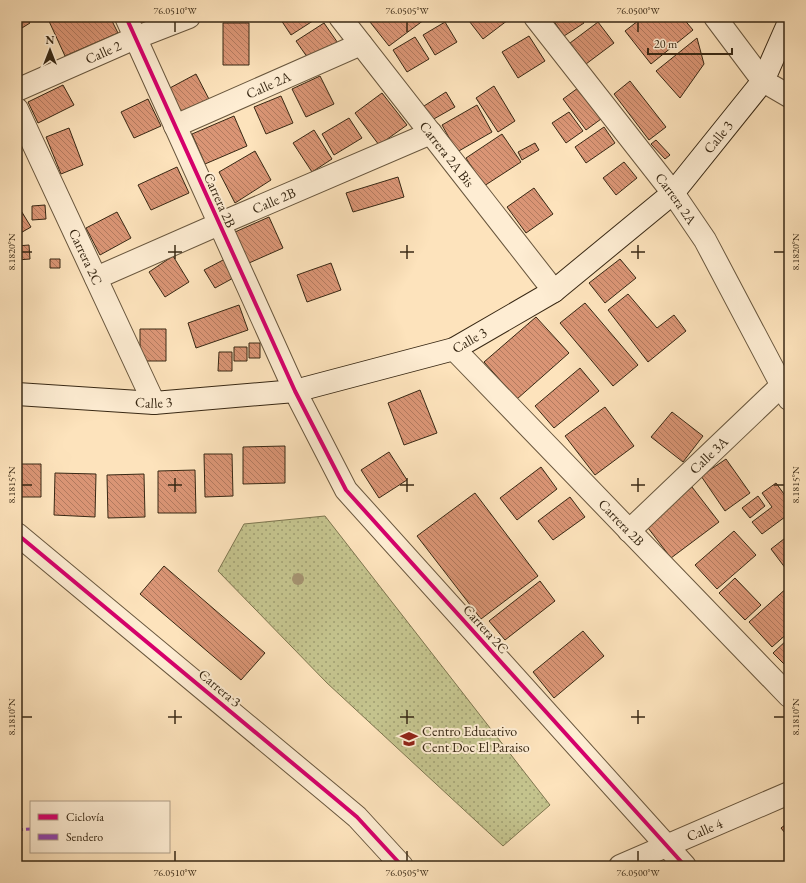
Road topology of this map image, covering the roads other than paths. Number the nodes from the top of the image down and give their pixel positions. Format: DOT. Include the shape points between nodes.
graph roads {
  1 [pos="126,17"];
  2 [pos="189,17"];
  3 [pos="340,17"];
  4 [pos="535,17"];
  5 [pos="715,17"];
  6 [pos="789,22"];
  7 [pos="135,38"];
  8 [pos="361,44"];
  9 [pos="763,81"];
  10 [pos="17,90"];
  11 [pos="789,96"];
  12 [pos="17,109"];
  13 [pos="175,126"];
  14 [pos="431,133"];
  15 [pos="673,193"];
  16 [pos="219,224"];
  17 [pos="96,278"];
  18 [pos="554,291"];
  19 [pos="454,349"];
  20 [pos="787,388"];
  21 [pos="295,391"];
  22 [pos="17,394"];
  23 [pos="154,403"];
  24 [pos="629,531"];
  25 [pos="17,534"];
  26 [pos="789,696"];
  27 [pos="789,793"];
  28 [pos="666,845"];
  29 [pos="402,866"];
  30 [pos="620,866"];
  31 [pos="685,866"];
  1 -- 7 [label="street, Carrera 2B"];
  2 -- 7 [label="street, Calle 2"];
  3 -- 8 [label="street, Carrera 2A Bis"];
  4 -- 15 [label="street, Carrera 2A"];
  5 -- 9 [label="street"];
  6 -- 9 [label="street, Calle 3"];
  7 -- 10 [label="street, Calle 2"];
  7 -- 13 [label="street, Carrera 2B"];
  8 -- 13 [label="street, Calle 2A"];
  8 -- 14 [label="street, Carrera 2A Bis"];
  9 -- 11 [label="street"];
  9 -- 15 [label="street, Calle 3"];
  12 -- 17 [label="street, Carrera 2C"];
  13 -- 16 [label="street, Carrera 2B"];
  14 -- 16 [label="street, Calle 2B"];
  14 -- 18 [label="street, Carrera 2A Bis"];
  15 -- 18 [label="street, Calle 3"];
  15 -- 20 [label="street, Carrera 2A" via="705,240"];
  16 -- 17 [label="street, Calle 2B"];
  16 -- 21 [label="street, Carrera 2B"];
  17 -- 23 [label="street, Carrera 2C"];
  18 -- 19 [label="street, Calle 3"];
  19 -- 21 [label="street, Calle 3"];
  19 -- 24 [label="street, Carrera 2B"];
  20 -- 24 [label="street, Calle 3A"];
  21 -- 23 [label="street, Calle 3"];
  21 -- 28 [label="street, Carrera 2C" via="346,490"];
  22 -- 23 [label="street, Calle 3"];
  24 -- 26 [label="street, Carrera 2B"];
  25 -- 29 [label="street, Carrera 3" via="332,796 356,817"];
  27 -- 28 [label="street, Calle 4"];
  28 -- 30 [label="street, Calle 4"];
  28 -- 31 [label="street, Carrera 2C"];
}
